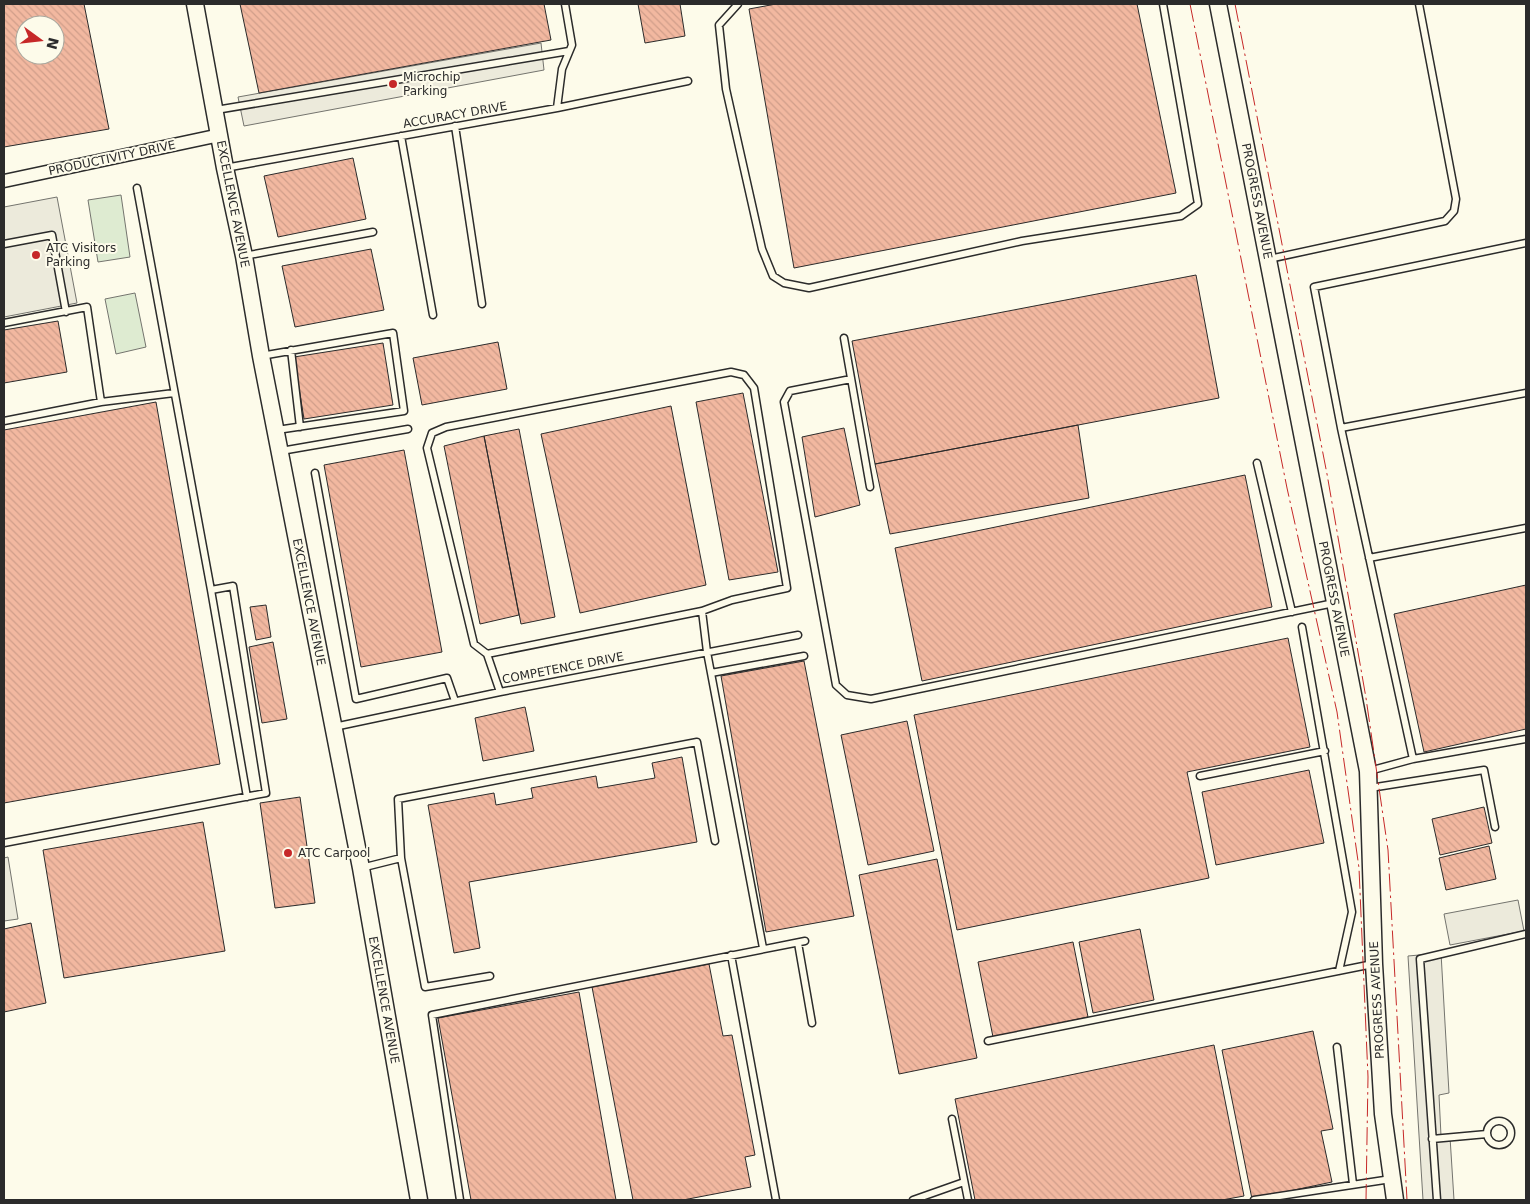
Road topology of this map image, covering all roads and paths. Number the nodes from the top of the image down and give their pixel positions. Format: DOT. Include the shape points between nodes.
graph roads {
  1 [pos="196,4"];
  2 [pos="565,4"];
  3 [pos="738,4"];
  4 [pos="1164,4"];
  5 [pos="1218,4"];
  6 [pos="1419,4"];
  7 [pos="569,51"];
  8 [pos="688,81"];
  9 [pos="557,108"];
  10 [pos="216,110"];
  11 [pos="456,126"];
  12 [pos="220,135"];
  13 [pos="401,136"];
  14 [pos="225,168"];
  15 [pos="4,181"];
  16 [pos="137,188"];
  17 [pos="373,232"];
  18 [pos="1526,243"];
  19 [pos="4,244"];
  20 [pos="244,256"];
  21 [pos="1268,259"];
  22 [pos="482,304"];
  23 [pos="66,312"];
  24 [pos="433,315"];
  25 [pos="4,324"];
  26 [pos="844,338"];
  27 [pos="291,350"];
  28 [pos="261,356"];
  29 [pos="851,379"];
  30 [pos="174,393"];
  31 [pos="1526,393"];
  32 [pos="102,402"];
  33 [pos="4,422"];
  34 [pos="300,427"];
  35 [pos="1341,428"];
  36 [pos="408,429"];
  37 [pos="277,430"];
  38 [pos="281,451"];
  39 [pos="1257,463"];
  40 [pos="315,473"];
  41 [pos="870,486"];
  42 [pos="1526,528"];
  43 [pos="1369,558"];
  44 [pos="211,590"];
  45 [pos="1335,603"];
  46 [pos="702,611"];
  47 [pos="1292,612"];
  48 [pos="1302,627"];
  49 [pos="798,635"];
  50 [pos="707,652"];
  51 [pos="487,654"];
  52 [pos="804,656"];
  53 [pos="711,673"];
  54 [pos="500,692"];
  55 [pos="454,702"];
  56 [pos="333,728"];
  57 [pos="1526,739"];
  58 [pos="1325,751"];
  59 [pos="1413,759"];
  60 [pos="1368,771"];
  61 [pos="1200,776"];
  62 [pos="1369,788"];
  63 [pos="247,797"];
  64 [pos="1495,827"];
  65 [pos="715,841"];
  66 [pos="4,843"];
  67 [pos="401,858"];
  68 [pos="361,868"];
  69 [pos="1526,934"];
  70 [pos="805,941"];
  71 [pos="798,943"];
  72 [pos="763,948"];
  73 [pos="731,955"];
  74 [pos="1374,964"];
  75 [pos="1339,971"];
  76 [pos="490,976"];
  77 [pos="812,1023"];
  78 [pos="988,1041"];
  79 [pos="1337,1047"];
  80 [pos="952,1119"];
  81 [pos="1487,1134"];
  82 [pos="1432,1139"];
  83 [pos="1392,1179"];
  84 [pos="964,1182"];
  85 [pos="1353,1184"];
  86 [pos="419,1200"];
  87 [pos="460,1200"];
  88 [pos="776,1200"];
  89 [pos="913,1200"];
  90 [pos="968,1200"];
  91 [pos="1254,1200"];
  92 [pos="1395,1200"];
  93 [pos="1437,1200"];
  1 -- 10 [label="street, EXCELLENCE AVENUE"];
  2 -- 7 [label="lane" via="572,45"];
  3 -- 4 [label="lane" via="719,25 726,89 762,249 773,276 784,283 809,288 1022,241 1181,216 1198,204"];
  5 -- 21 [label="street, PROGRESS AVENUE"];
  6 -- 21 [label="lane" via="1456,199 1454,211 1445,221"];
  7 -- 9 [label="lane" via="562,69"];
  7 -- 10 [label="lane"];
  8 -- 9 [label="lane, ACCURACY DRIVE"];
  9 -- 11 [label="lane, ACCURACY DRIVE"];
  10 -- 12 [label="street, EXCELLENCE AVENUE"];
  11 -- 13 [label="lane, ACCURACY DRIVE"];
  11 -- 22 [label="lane"];
  12 -- 14 [label="street, EXCELLENCE AVENUE"];
  12 -- 15 [label="street, PRODUCTIVITY DRIVE"];
  13 -- 14 [label="lane, ACCURACY DRIVE"];
  13 -- 24 [label="lane"];
  14 -- 20 [label="street, EXCELLENCE AVENUE"];
  16 -- 30 [label="lane"];
  17 -- 20 [label="lane"];
  18 -- 35 [label="lane" via="1314,287"];
  19 -- 23 [label="lane" via="52,235"];
  20 -- 28 [label="street, EXCELLENCE AVENUE"];
  21 -- 45 [label="street, PROGRESS AVENUE"];
  23 -- 25 [label="lane"];
  23 -- 32 [label="lane" via="87,307"];
  26 -- 29 [label="lane"];
  27 -- 28 [label="lane"];
  27 -- 34 [label="lane"];
  27 -- 34 [label="lane" via="393,333 404,411"];
  28 -- 37 [label="street, EXCELLENCE AVENUE"];
  29 -- 41 [label="lane"];
  29 -- 47 [label="lane" via="790,391 784,402 836,685 847,695 871,699"];
  30 -- 32 [label="lane"];
  30 -- 44 [label="lane"];
  31 -- 35 [label="lane"];
  32 -- 33 [label="lane"];
  34 -- 37 [label="lane"];
  35 -- 43 [label="lane"];
  36 -- 38 [label="lane"];
  37 -- 38 [label="street, EXCELLENCE AVENUE"];
  38 -- 56 [label="street, EXCELLENCE AVENUE"];
  39 -- 47 [label="lane"];
  40 -- 55 [label="lane" via="356,699 447,678"];
  42 -- 43 [label="lane"];
  43 -- 59 [label="lane"];
  44 -- 63 [label="lane"];
  44 -- 63 [label="lane" via="233,586 266,793"];
  45 -- 47 [label="lane"];
  45 -- 60 [label="street, PROGRESS AVENUE"];
  46 -- 50 [label="lane"];
  46 -- 51 [label="lane"];
  46 -- 51 [label="lane" via="732,600 787,588 754,388 744,375 731,372 446,427 432,433 427,448 465,612 474,644"];
  48 -- 58 [label="lane"];
  49 -- 50 [label="lane, COMPETENCE DRIVE"];
  50 -- 53 [label="lane"];
  50 -- 54 [label="lane, COMPETENCE DRIVE"];
  51 -- 54 [label="lane"];
  52 -- 53 [label="lane"];
  53 -- 72 [label="lane"];
  54 -- 55 [label="lane, COMPETENCE DRIVE"];
  55 -- 56 [label="lane, COMPETENCE DRIVE"];
  56 -- 68 [label="street, EXCELLENCE AVENUE"];
  57 -- 59 [label="lane"];
  58 -- 61 [label="lane"];
  58 -- 75 [label="lane" via="1352,912"];
  59 -- 60 [label="lane"];
  60 -- 62 [label="street, PROGRESS AVENUE"];
  62 -- 64 [label="lane" via="1484,770"];
  62 -- 74 [label="street, PROGRESS AVENUE"];
  63 -- 66 [label="lane"];
  65 -- 67 [label="lane" via="697,742 398,799"];
  67 -- 68 [label="lane"];
  67 -- 76 [label="lane" via="425,987"];
  68 -- 86 [label="street, EXCELLENCE AVENUE"];
  69 -- 82 [label="lane" via="1420,959"];
  70 -- 71 [label="lane"];
  71 -- 72 [label="lane"];
  71 -- 77 [label="lane"];
  72 -- 73 [label="lane"];
  73 -- 87 [label="lane" via="432,1015"];
  73 -- 88 [label="lane"];
  74 -- 75 [label="lane"];
  74 -- 83 [label="street, PROGRESS AVENUE" via="1383,1114"];
  75 -- 78 [label="lane"];
  79 -- 85 [label="lane"];
  80 -- 84 [label="lane"];
  81 -- 82 [label="lane"];
  82 -- 93 [label="lane"];
  83 -- 85 [label="lane"];
  83 -- 92 [label="street, PROGRESS AVENUE"];
  84 -- 89 [label="lane"];
  84 -- 90 [label="lane"];
  85 -- 91 [label="lane"];
}
